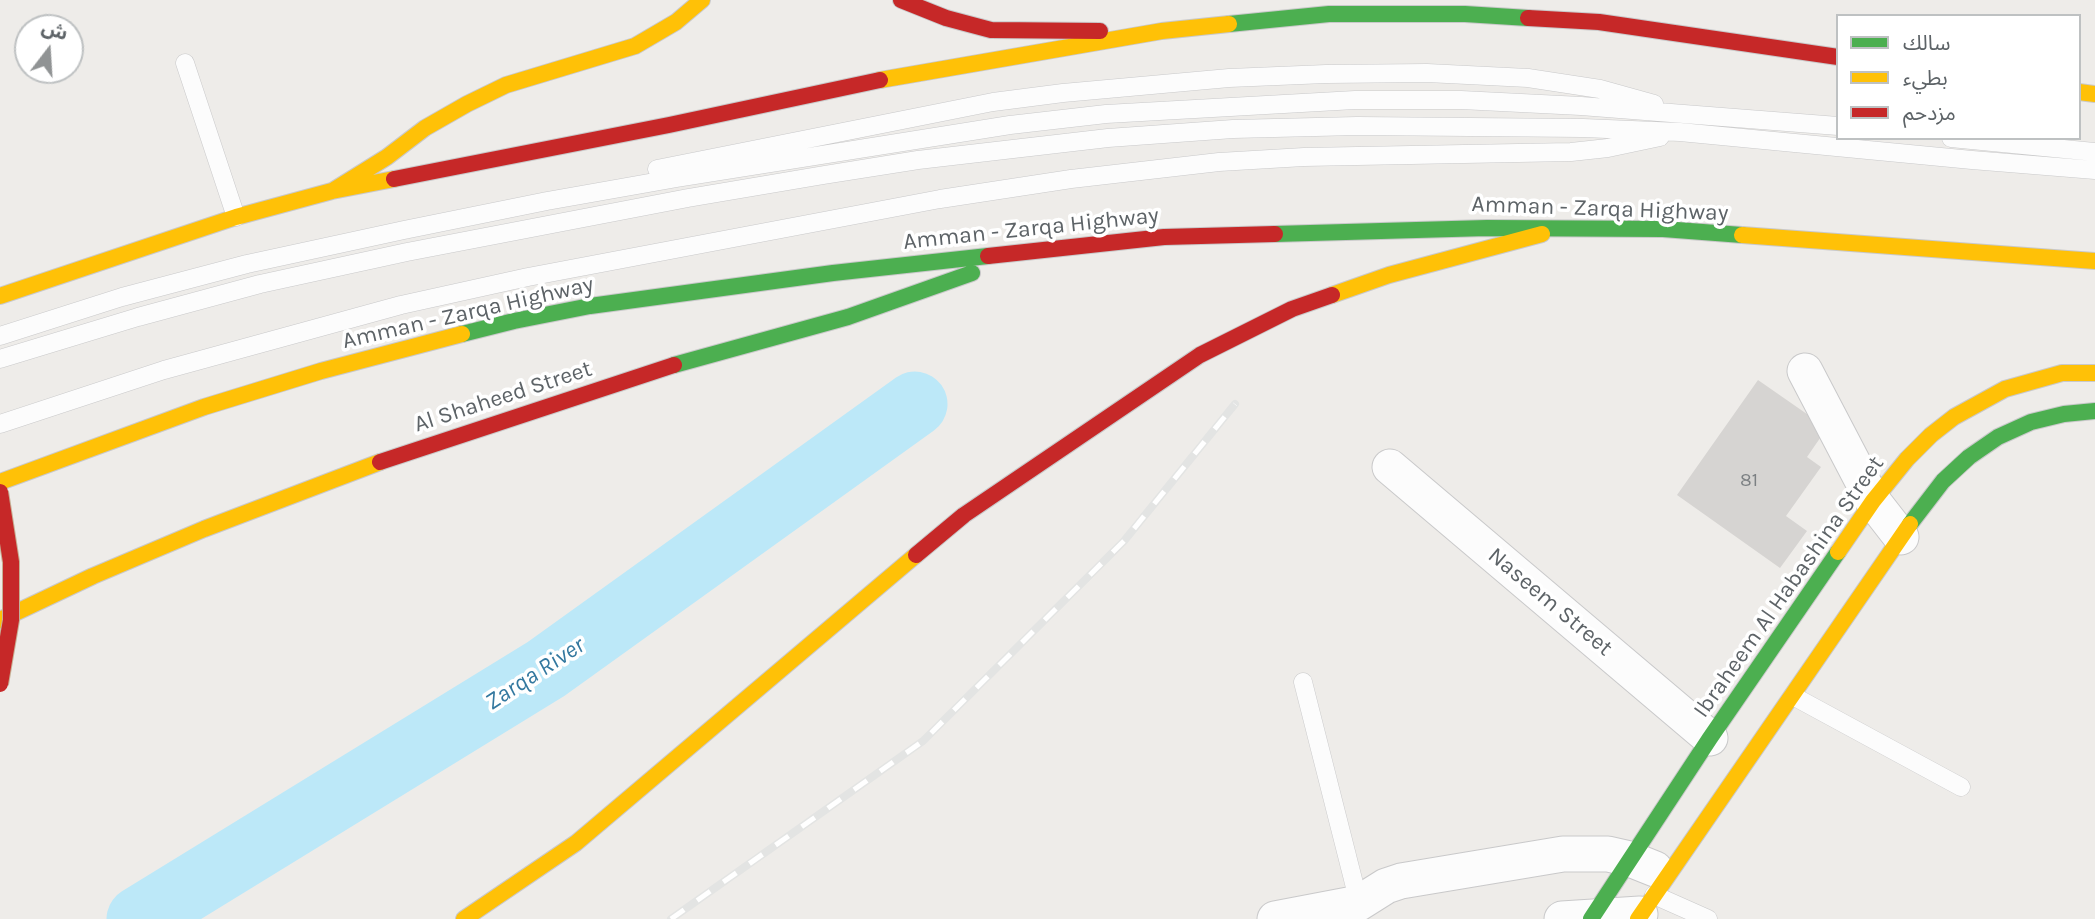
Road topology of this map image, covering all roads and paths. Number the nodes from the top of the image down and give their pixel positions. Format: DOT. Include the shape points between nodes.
graph roads {
  1 [pos="702,0"];
  2 [pos="901,0"];
  3 [pos="1162,32"];
  4 [pos="1836,57"];
  5 [pos="185,63"];
  6 [pos="1677,113"];
  7 [pos="1836,126"];
  8 [pos="1680,132"];
  9 [pos="1972,140"];
  10 [pos="2095,152"];
  11 [pos="2095,170"];
  12 [pos="332,191"];
  13 [pos="236,217"];
  14 [pos="1564,228"];
  15 [pos="1034,252"];
  16 [pos="2095,261"];
  17 [pos="0,273"];
  18 [pos="4,295"];
  19 [pos="0,325"];
  20 [pos="0,336"];
  21 [pos="0,359"];
  22 [pos="1805,371"];
  23 [pos="2095,373"];
  24 [pos="2095,411"];
  25 [pos="0,424"];
  26 [pos="1390,467"];
  27 [pos="0,482"];
  28 [pos="0,492"];
  29 [pos="1873,501"];
  30 [pos="1901,537"];
  31 [pos="0,620"];
  32 [pos="1303,682"];
  33 [pos="0,684"];
  34 [pos="1793,696"];
  35 [pos="1710,738"];
  36 [pos="1961,787"];
  37 [pos="1630,859"];
  38 [pos="1650,901"];
  39 [pos="1370,911"];
  40 [pos="1582,918"];
  41 [pos="464,919"];
  42 [pos="1275,919"];
  43 [pos="1708,919"];
  1 -- 12 [label="main road" via="677,22 635,46 506,85 467,103"];
  2 -- 3 [label="main road" via="991,30"];
  3 -- 4 [label="main road" via="1329,14 1465,14 1599,22"];
  3 -- 12 [label="main road" via="901,75"];
  5 -- 13 [label="lane"];
  6 -- 7 [label="lane"];
  6 -- 19 [label="lane" via="1564,82 1427,73 1229,78 993,102 361,230 195,268"];
  6 -- 20 [label="lane" via="1501,102 1355,100 1120,113 1010,125 651,182 404,230 247,264"];
  8 -- 11 [label="lane"];
  8 -- 21 [label="lane" via="1470,125 1246,129 1108,138 918,160 407,252 260,284"];
  8 -- 25 [label="lane" via="1571,152 1219,162 940,199 401,305 164,370"];
  9 -- 10 [label="lane"];
  12 -- 13 [label="main road"];
  13 -- 18 [label="main road"];
  14 -- 15 [label="main road, Amman - Zarqa Highway" via="1164,237"];
  14 -- 16 [label="main road, Amman - Zarqa Highway" via="1663,229"];
  14 -- 41 [label="main road" via="1377,279 1292,309 1200,355 964,515 576,843"];
  15 -- 27 [label="main road, Amman - Zarqa Highway" via="833,273 590,306 514,321 204,407"];
  15 -- 31 [label="main road, Al Shaheed Street" via="848,317 695,358 442,440 192,534"];
  17 -- 18 [label="lane"];
  22 -- 29 [label="street"];
  23 -- 29 [label="main road, Ibraheem Al Habashina Street" via="2062,373 2033,380 1979,402 1931,435"];
  24 -- 30 [label="main road" via="2031,422 1988,444 1943,481"];
  26 -- 35 [label="street, Naseem Street"];
  28 -- 33 [label="main road, bridge" via="11,573 11,620"];
  29 -- 30 [label="street"];
  29 -- 35 [label="main road, Ibraheem Al Habashina Street"];
  30 -- 34 [label="main road"];
  32 -- 39 [label="lane"];
  34 -- 36 [label="lane"];
  34 -- 38 [label="main road"];
  35 -- 37 [label="main road, Ibraheem Al Habashina Street"];
  37 -- 38 [label="street"];
  37 -- 39 [label="street" via="1563,854 1401,881 1386,886"];
  37 -- 40 [label="main road, Ibraheem Al Habashina Street"];
  38 -- 40 [label="street"];
  38 -- 43 [label="lane"];
  39 -- 42 [label="street"];
}
